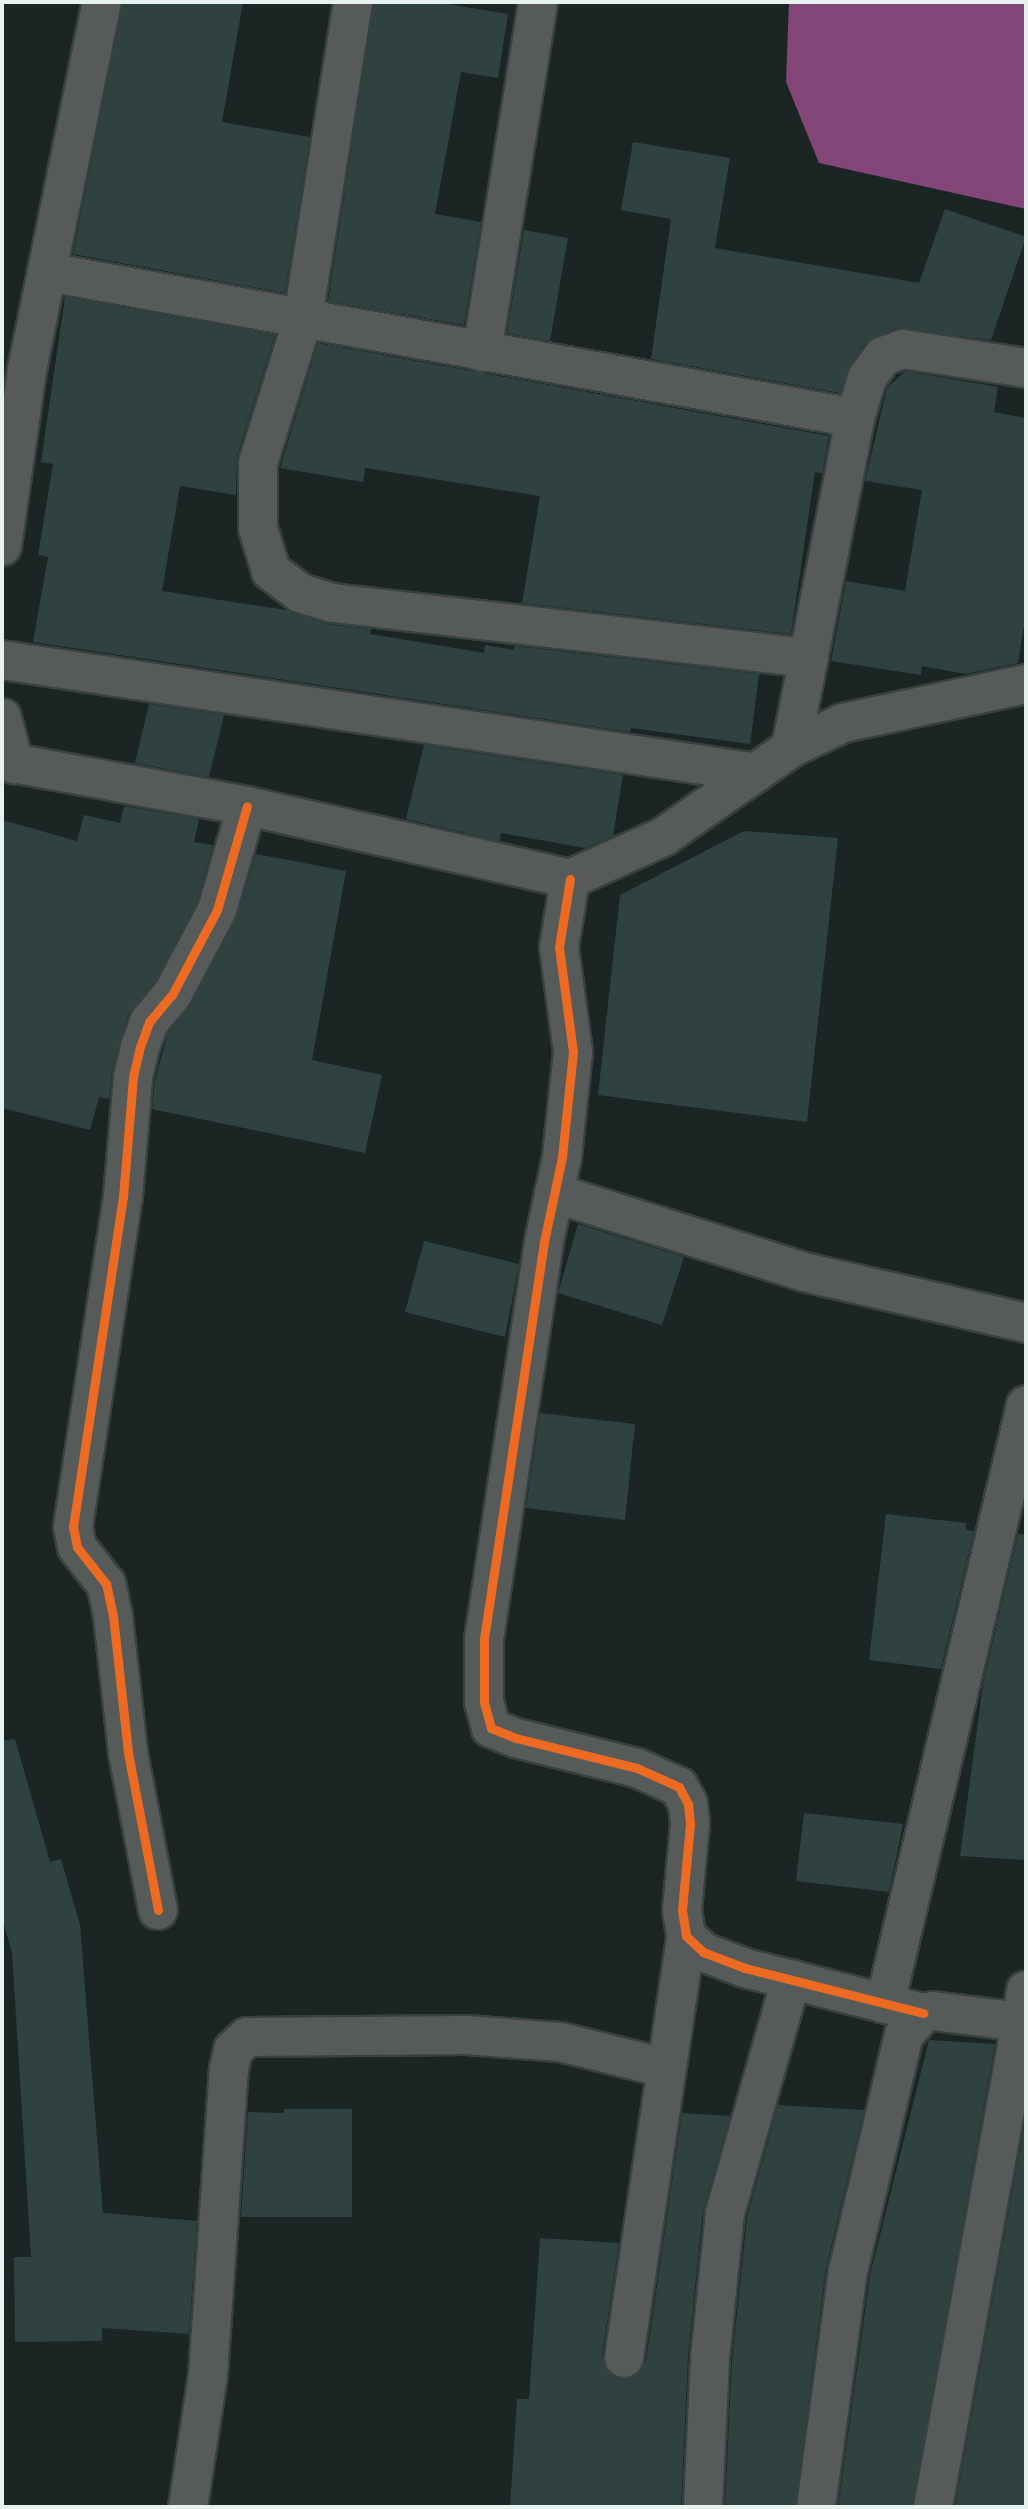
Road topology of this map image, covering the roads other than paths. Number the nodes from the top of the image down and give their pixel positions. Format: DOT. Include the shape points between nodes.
graph roads {
  1 [pos="102,2"];
  2 [pos="353,2"];
  3 [pos="538,2"];
  4 [pos="47,272"];
  5 [pos="303,319"];
  6 [pos="482,352"];
  7 [pos="1026,368"];
  8 [pos="855,418"];
  9 [pos="2,546"];
  10 [pos="809,658"];
  11 [pos="2,660"];
  12 [pos="1026,684"];
  13 [pos="2,718"];
  14 [pos="791,748"];
  15 [pos="8,763"];
  16 [pos="756,773"];
  17 [pos="247,806"];
  18 [pos="570,880"];
  19 [pos="554,1193"];
  20 [pos="1026,1322"];
  21 [pos="1026,1405"];
  22 [pos="158,1910"];
  23 [pos="686,1936"];
  24 [pos="791,1979"];
  25 [pos="885,2004"];
  26 [pos="1024,2006"];
  27 [pos="923,2013"];
  28 [pos="666,2068"];
  29 [pos="624,2358"];
  30 [pos="188,2507"];
  31 [pos="702,2507"];
  32 [pos="816,2507"];
  33 [pos="933,2507"];
  1 -- 4 [label="street"];
  2 -- 5 [label="street"];
  3 -- 6 [label="street"];
  4 -- 5 [label="street"];
  4 -- 9 [label="street" via="27,370"];
  5 -- 6 [label="street"];
  5 -- 10 [label="street" via="258,463 258,528 271,571 300,593 333,603"];
  6 -- 8 [label="street"];
  7 -- 8 [label="street" via="903,349 883,356 867,378"];
  8 -- 10 [label="street"];
  10 -- 14 [label="street"];
  11 -- 16 [label="street"];
  12 -- 14 [label="street" via="843,723"];
  13 -- 15 [label="street"];
  14 -- 16 [label="street"];
  15 -- 17 [label="street"];
  16 -- 18 [label="street" via="663,837"];
  17 -- 18 [label="street"];
  17 -- 22 [label="street" via="217,911 172,995 149,1022 133,1077 123,1197 73,1527 78,1547 106,1584 111,1606 128,1752"];
  18 -- 19 [label="street" via="559,947 573,1052"];
  19 -- 20 [label="street" via="804,1272"];
  19 -- 23 [label="street" via="484,1640 484,1702 491,1728 637,1768 679,1787 688,1804 690,1824 682,1910"];
  21 -- 25 [label="street"];
  23 -- 24 [label="street" via="703,1952"];
  23 -- 28 [label="street"];
  24 -- 25 [label="street"];
  24 -- 31 [label="street" via="725,2213 710,2358"];
  25 -- 27 [label="street"];
  26 -- 27 [label="street"];
  26 -- 33 [label="street"];
  27 -- 32 [label="street" via="904,2035 848,2271"];
  28 -- 29 [label="street"];
  28 -- 30 [label="street" via="560,2042 466,2035 247,2038 233,2050 208,2375"];
}
